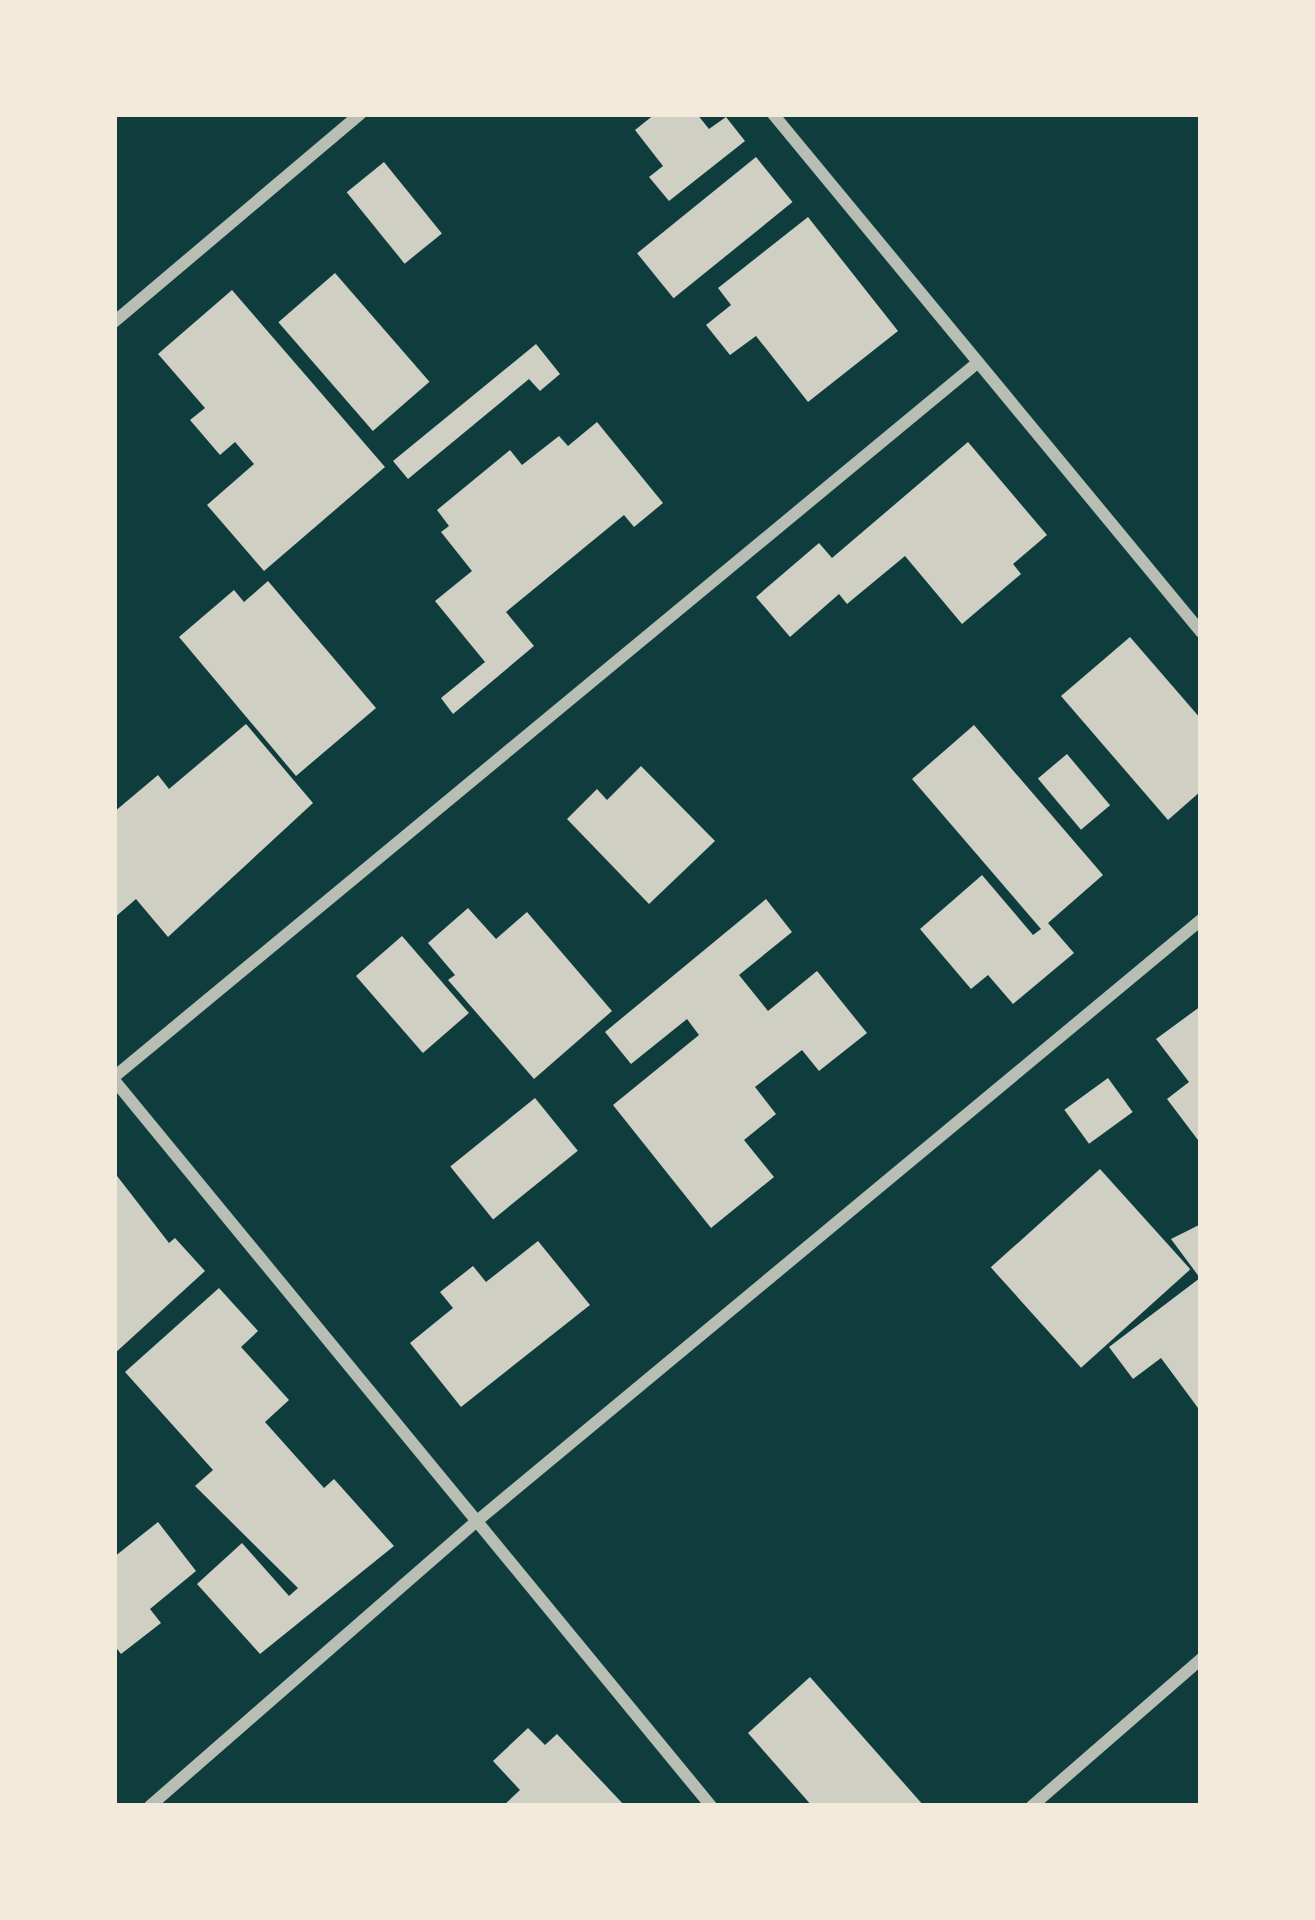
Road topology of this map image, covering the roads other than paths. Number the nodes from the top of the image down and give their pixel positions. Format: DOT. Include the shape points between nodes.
graph roads {
  1 [pos="360,114"];
  2 [pos="773,114"];
  3 [pos="114,322"];
  4 [pos="977,363"];
  5 [pos="1201,632"];
  6 [pos="1201,920"];
  7 [pos="114,1078"];
  8 [pos="477,1521"];
  9 [pos="1201,1659"];
  10 [pos="150,1806"];
  11 [pos="711,1806"];
  12 [pos="1032,1806"];
  1 -- 3 [label="street"];
  2 -- 4 [label="street"];
  4 -- 5 [label="street"];
  4 -- 7 [label="street"];
  6 -- 8 [label="street"];
  7 -- 8 [label="street"];
  8 -- 10 [label="street"];
  8 -- 11 [label="street"];
  9 -- 12 [label="street"];
}
